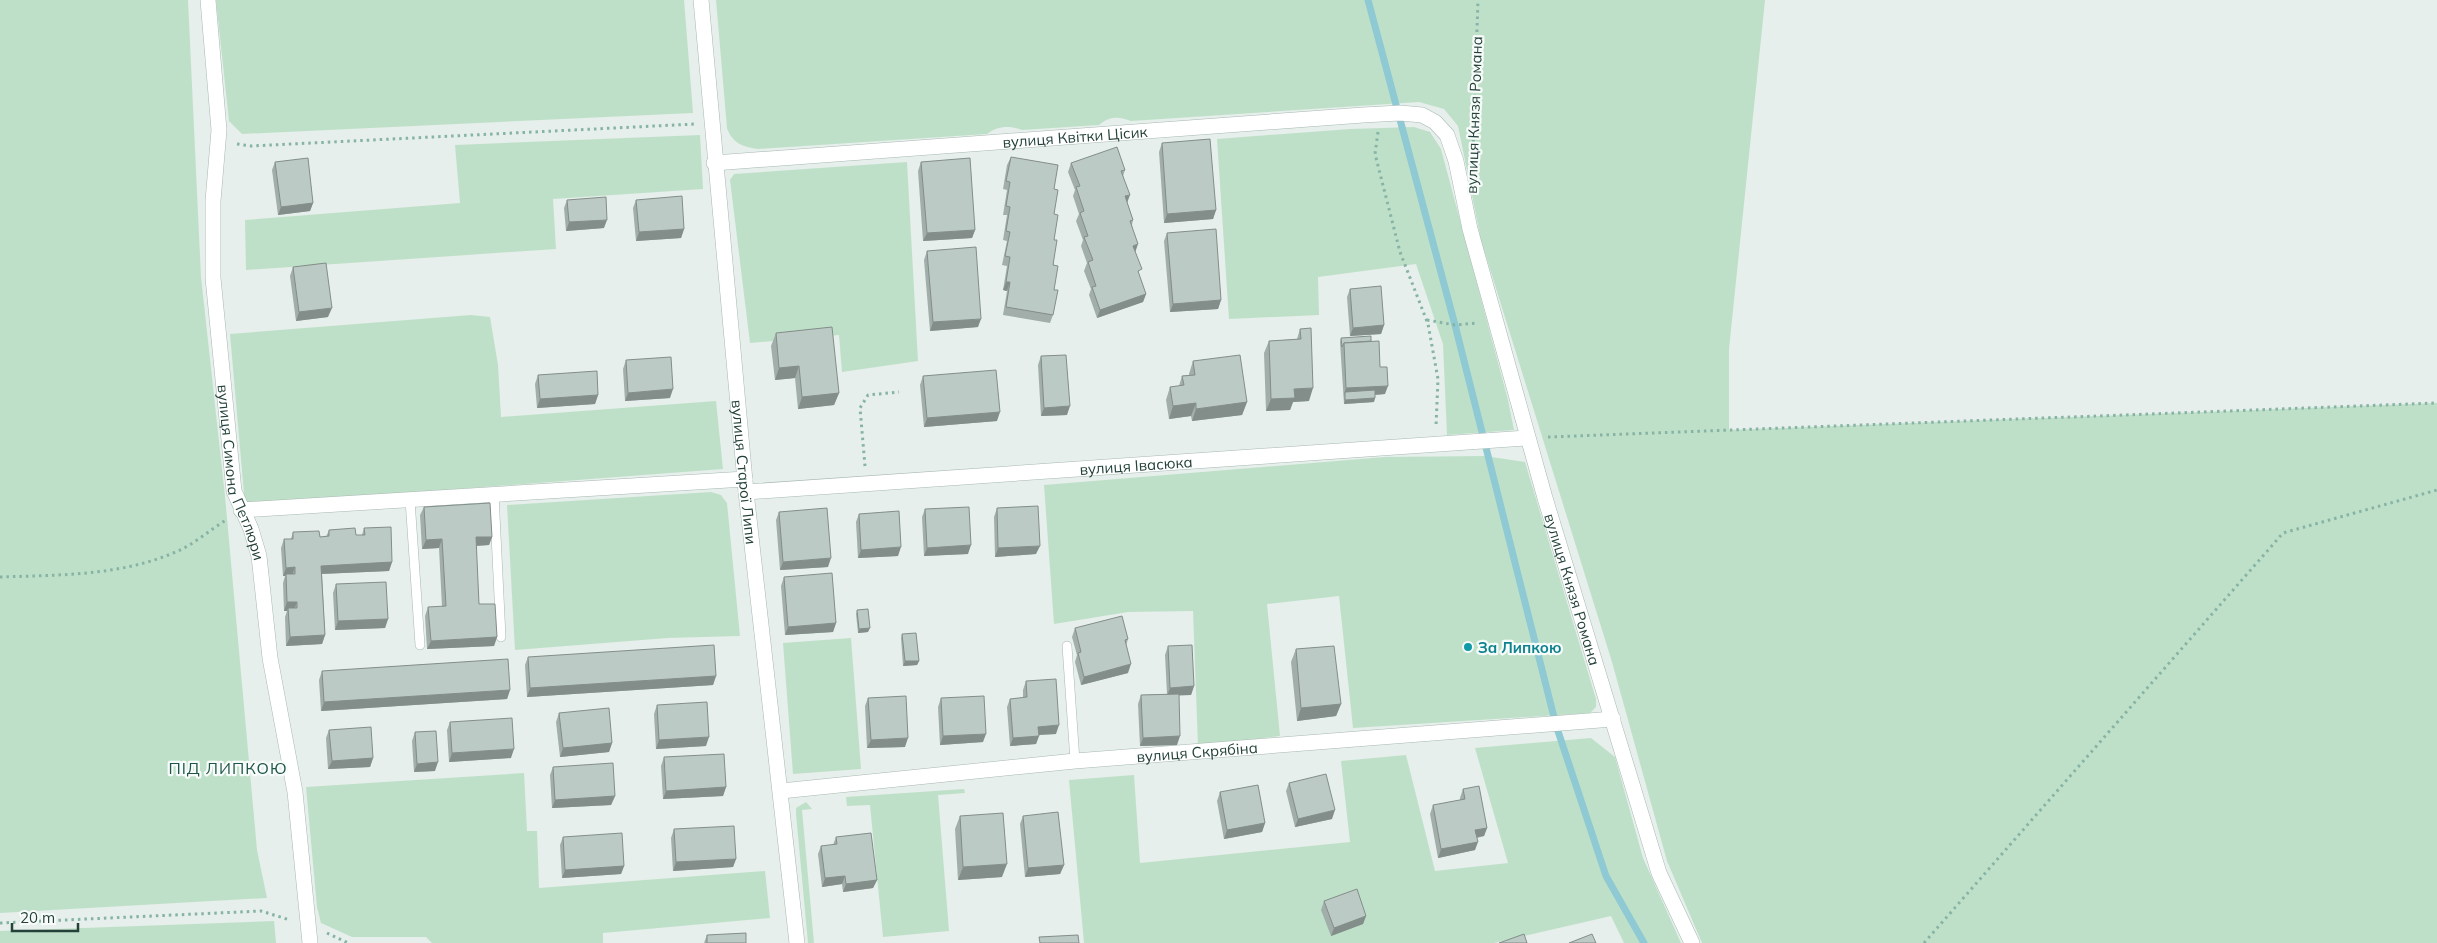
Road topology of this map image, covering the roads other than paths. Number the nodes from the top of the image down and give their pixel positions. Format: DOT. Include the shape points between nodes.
graph roads {
  1 [pos="208,0"];
  2 [pos="701,0"];
  3 [pos="1435,122"];
  4 [pos="714,163"];
  5 [pos="1527,438"];
  6 [pos="745,486"];
  7 [pos="494,494"];
  8 [pos="410,500"];
  9 [pos="241,510"];
  10 [pos="501,637"];
  11 [pos="420,645"];
  12 [pos="1067,646"];
  13 [pos="1613,719"];
  14 [pos="1075,761"];
  15 [pos="781,791"];
  16 [pos="310,943"];
  17 [pos="797,943"];
  18 [pos="1692,943"];
  1 -- 9 [label="street, вулиця Симона Петлюри" via="219,130 213,201 213,278 234,491"];
  2 -- 4 [label="street, вулиця Старої Липи"];
  3 -- 4 [label="street, вулиця Квітки Цісик" via="1422,115 1400,114"];
  3 -- 5 [label="street, вулиця Князя Романа" via="1447,135 1456,161 1470,229"];
  4 -- 6 [label="street, вулиця Старої Липи"];
  5 -- 6 [label="street, вулиця Івасюка" via="867,484"];
  5 -- 13 [label="street, вулиця Князя Романа"];
  6 -- 7 [label="street, вулиця Івасюка"];
  6 -- 15 [label="street, вулиця Старої Липи"];
  7 -- 8 [label="street, вулиця Івасюка"];
  7 -- 10 [label="lane"];
  8 -- 9 [label="street, вулиця Івасюка"];
  8 -- 11 [label="lane"];
  9 -- 16 [label="street, вулиця Симона Петлюри" via="259,556 270,658 295,792"];
  12 -- 14 [label="lane"];
  13 -- 14 [label="street, вулиця Скрябіна"];
  13 -- 18 [label="street, вулиця Князя Романа" via="1660,873"];
  14 -- 15 [label="street, вулиця Скрябіна"];
  15 -- 17 [label="street, вулиця Старої Липи"];
}
